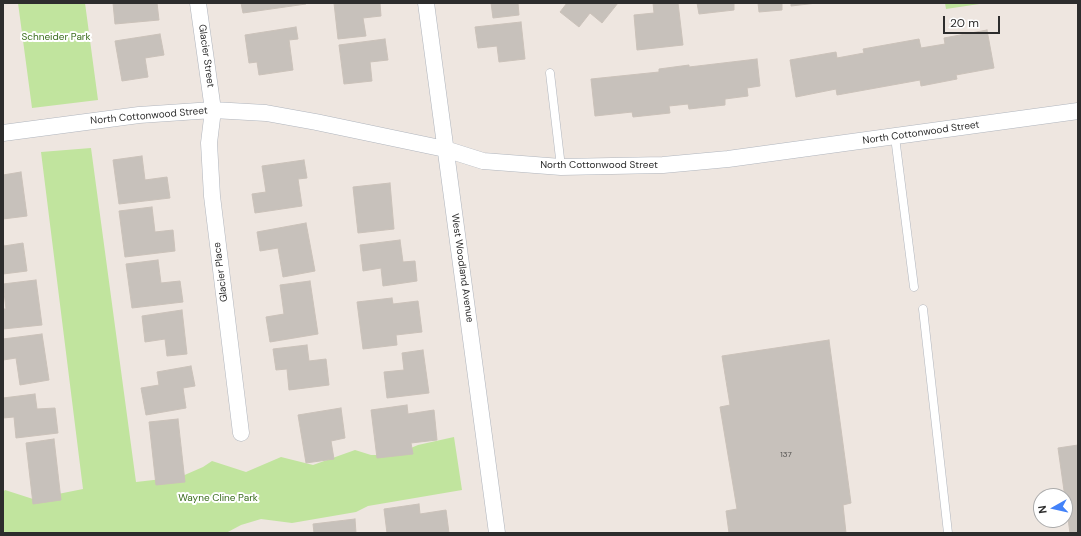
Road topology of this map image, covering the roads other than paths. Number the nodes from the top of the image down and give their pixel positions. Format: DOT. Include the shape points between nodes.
graph roads {
  1 [pos="198,3"];
  2 [pos="426,3"];
  3 [pos="550,73"];
  4 [pos="213,110"];
  5 [pos="1078,111"];
  6 [pos="3,133"];
  7 [pos="895,137"];
  8 [pos="445,149"];
  9 [pos="561,167"];
  10 [pos="914,287"];
  11 [pos="923,309"];
  12 [pos="241,433"];
  13 [pos="497,533"];
  14 [pos="948,533"];
  1 -- 4 [label="street, Glacier Street"];
  2 -- 8 [label="street, West Woodland Avenue"];
  3 -- 9 [label="lane"];
  4 -- 6 [label="street, North Cottonwood Street" via="139,115"];
  4 -- 8 [label="street, North Cottonwood Street" via="280,115"];
  4 -- 12 [label="street, Glacier Place" via="209,143 212,196"];
  5 -- 7 [label="street, North Cottonwood Street"];
  7 -- 9 [label="street, North Cottonwood Street" via="663,165"];
  7 -- 10 [label="lane"];
  8 -- 9 [label="street, North Cottonwood Street" via="483,161"];
  8 -- 13 [label="street, West Woodland Avenue"];
  11 -- 14 [label="lane"];
}
